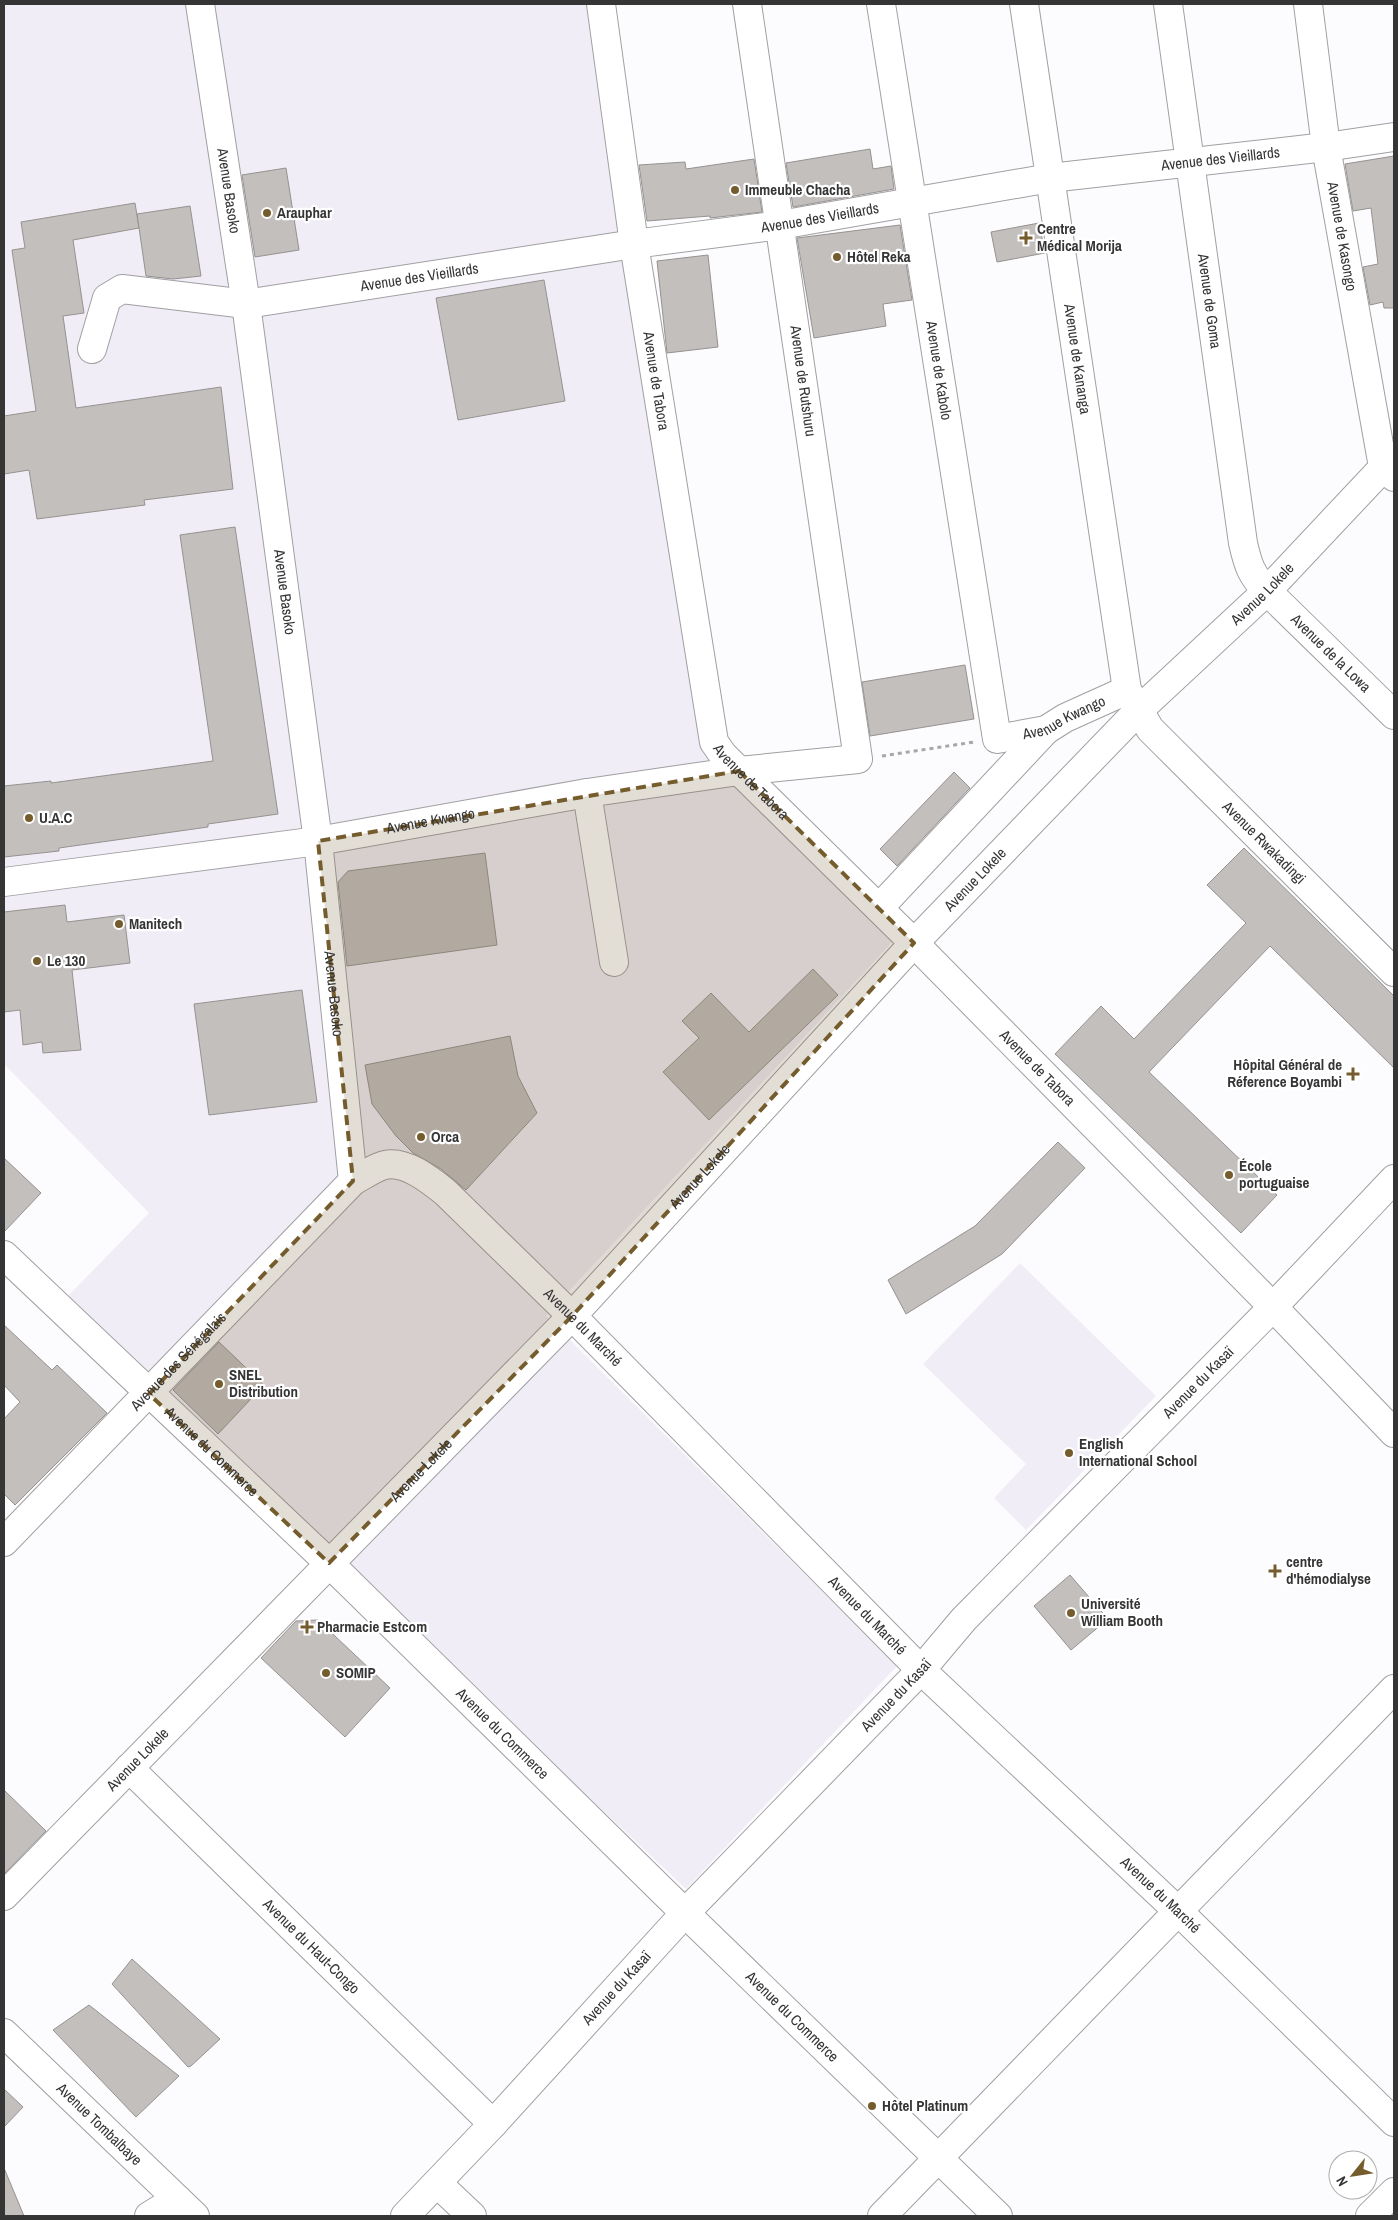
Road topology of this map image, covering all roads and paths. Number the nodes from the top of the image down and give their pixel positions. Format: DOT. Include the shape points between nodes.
graph roads {
  1 [pos="200,4"];
  2 [pos="602,4"];
  3 [pos="747,4"];
  4 [pos="881,4"];
  5 [pos="1024,4"];
  6 [pos="1168,4"];
  7 [pos="1308,4"];
  8 [pos="1394,137"];
  9 [pos="1326,147"];
  10 [pos="1191,161"];
  11 [pos="1050,178"];
  12 [pos="911,203"];
  13 [pos="780,225"];
  14 [pos="634,244"];
  15 [pos="246,304"];
  16 [pos="92,349"];
  17 [pos="1391,467"];
  18 [pos="1267,591"];
  19 [pos="1133,701"];
  20 [pos="1394,716"];
  21 [pos="1046,730"];
  22 [pos="997,739"];
  23 [pos="858,759"];
  24 [pos="739,771"];
  25 [pos="587,793"];
  26 [pos="318,841"];
  27 [pos="4,882"];
  28 [pos="879,908"];
  29 [pos="914,943"];
  30 [pos="614,962"];
  31 [pos="1394,972"];
  32 [pos="1394,1178"];
  33 [pos="354,1181"];
  34 [pos="4,1256"];
  35 [pos="1273,1307"];
  36 [pos="572,1316"];
  37 [pos="149,1394"];
  38 [pos="1394,1433"];
  39 [pos="4,1542"];
  40 [pos="328,1564"];
  41 [pos="922,1670"];
  42 [pos="1394,1689"];
  43 [pos="129,1768"];
  44 [pos="4,1896"];
  45 [pos="1179,1912"];
  46 [pos="685,1913"];
  47 [pos="4,2033"];
  48 [pos="1394,2122"];
  49 [pos="493,2124"];
  50 [pos="938,2157"];
  51 [pos="437,2182"];
  52 [pos="1394,2192"];
  53 [pos="186,2208"];
  54 [pos="149,2216"];
  55 [pos="404,2216"];
  56 [pos="472,2216"];
  57 [pos="882,2216"];
  58 [pos="998,2216"];
  59 [pos="1370,2216"];
  1 -- 15 [label="street, Avenue Basoko"];
  2 -- 14 [label="street, Avenue de Tabora"];
  3 -- 13 [label="street, Avenue de Rutshuru"];
  4 -- 12 [label="street, Avenue de Kabolo"];
  5 -- 11 [label="street, Avenue de Kananga"];
  6 -- 10 [label="street, Avenue de Goma"];
  7 -- 9 [label="street, Avenue de Kasongo"];
  8 -- 9 [label="street, Avenue des Vieillards"];
  9 -- 10 [label="street, Avenue des Vieillards"];
  9 -- 17 [label="street, Avenue de Kasongo"];
  10 -- 11 [label="street, Avenue des Vieillards"];
  10 -- 18 [label="street, Avenue de Goma" via="1243,543 1249,567"];
  11 -- 12 [label="street, Avenue des Vieillards"];
  11 -- 19 [label="street, Avenue de Kananga"];
  12 -- 13 [label="street, Avenue des Vieillards"];
  12 -- 22 [label="street, Avenue de Kabolo"];
  13 -- 14 [label="street, Avenue des Vieillards"];
  13 -- 23 [label="street, Avenue de Rutshuru"];
  14 -- 15 [label="street, Avenue des Vieillards"];
  14 -- 24 [label="street, Avenue de Tabora" via="714,742"];
  15 -- 16 [label="street, Avenue des Vieillards" via="122,289 107,298"];
  15 -- 26 [label="street, Avenue Basoko"];
  17 -- 18 [label="street, Avenue Lokele"];
  18 -- 19 [label="street, Avenue Lokele"];
  18 -- 20 [label="street, Avenue de la Lowa"];
  19 -- 21 [label="street, Avenue Kwango" via="1065,718"];
  19 -- 29 [label="street, Avenue Lokele"];
  19 -- 31 [label="street, Avenue Rwakadingi" via="1165,744"];
  21 -- 22 [label="street, Avenue Kwango"];
  21 -- 28 [label="street"];
  22 -- 23 [label="path"];
  23 -- 24 [label="street, Avenue Kwango"];
  24 -- 25 [label="street, Avenue Kwango"];
  24 -- 28 [label="street, Avenue de Tabora"];
  25 -- 26 [label="street, Avenue Kwango"];
  25 -- 30 [label="street"];
  26 -- 27 [label="street, Avenue Kwango"];
  26 -- 33 [label="street, Avenue Basoko"];
  28 -- 29 [label="street, Avenue de Tabora"];
  29 -- 35 [label="street, Avenue de Tabora"];
  29 -- 36 [label="street, Avenue Lokele"];
  32 -- 35 [label="street, Avenue du Kasaï"];
  33 -- 36 [label="street, Avenue du Marché" via="386,1165 422,1174 445,1192"];
  33 -- 37 [label="street, Avenue des Sénégalais"];
  34 -- 37 [label="street, Avenue du Commerce"];
  35 -- 38 [label="street, Avenue de Tabora"];
  35 -- 41 [label="street, Avenue du Kasaï" via="964,1619"];
  36 -- 40 [label="street, Avenue Lokele"];
  36 -- 41 [label="street, Avenue du Marché"];
  37 -- 39 [label="street, Avenue des Sénégalais"];
  37 -- 40 [label="street, Avenue du Commerce"];
  40 -- 43 [label="street, Avenue Lokele"];
  40 -- 46 [label="street, Avenue du Commerce"];
  41 -- 45 [label="street, Avenue du Marché"];
  41 -- 46 [label="street, Avenue du Kasaï"];
  42 -- 45 [label="street"];
  43 -- 44 [label="street, Avenue Lokele"];
  43 -- 49 [label="street, Avenue du Haut-Congo"];
  45 -- 48 [label="street, Avenue du Marché"];
  45 -- 50 [label="street"];
  46 -- 49 [label="street, Avenue du Kasaï"];
  46 -- 50 [label="street, Avenue du Commerce"];
  47 -- 53 [label="street, Avenue Tombalbaye"];
  49 -- 51 [label="street, Avenue du Kasaï"];
  50 -- 57 [label="street"];
  50 -- 58 [label="street, Avenue du Commerce"];
  51 -- 55 [label="street, Avenue du Kasaï"];
  51 -- 56 [label="street"];
  52 -- 59 [label="street"];
  53 -- 54 [label="street"];
}
